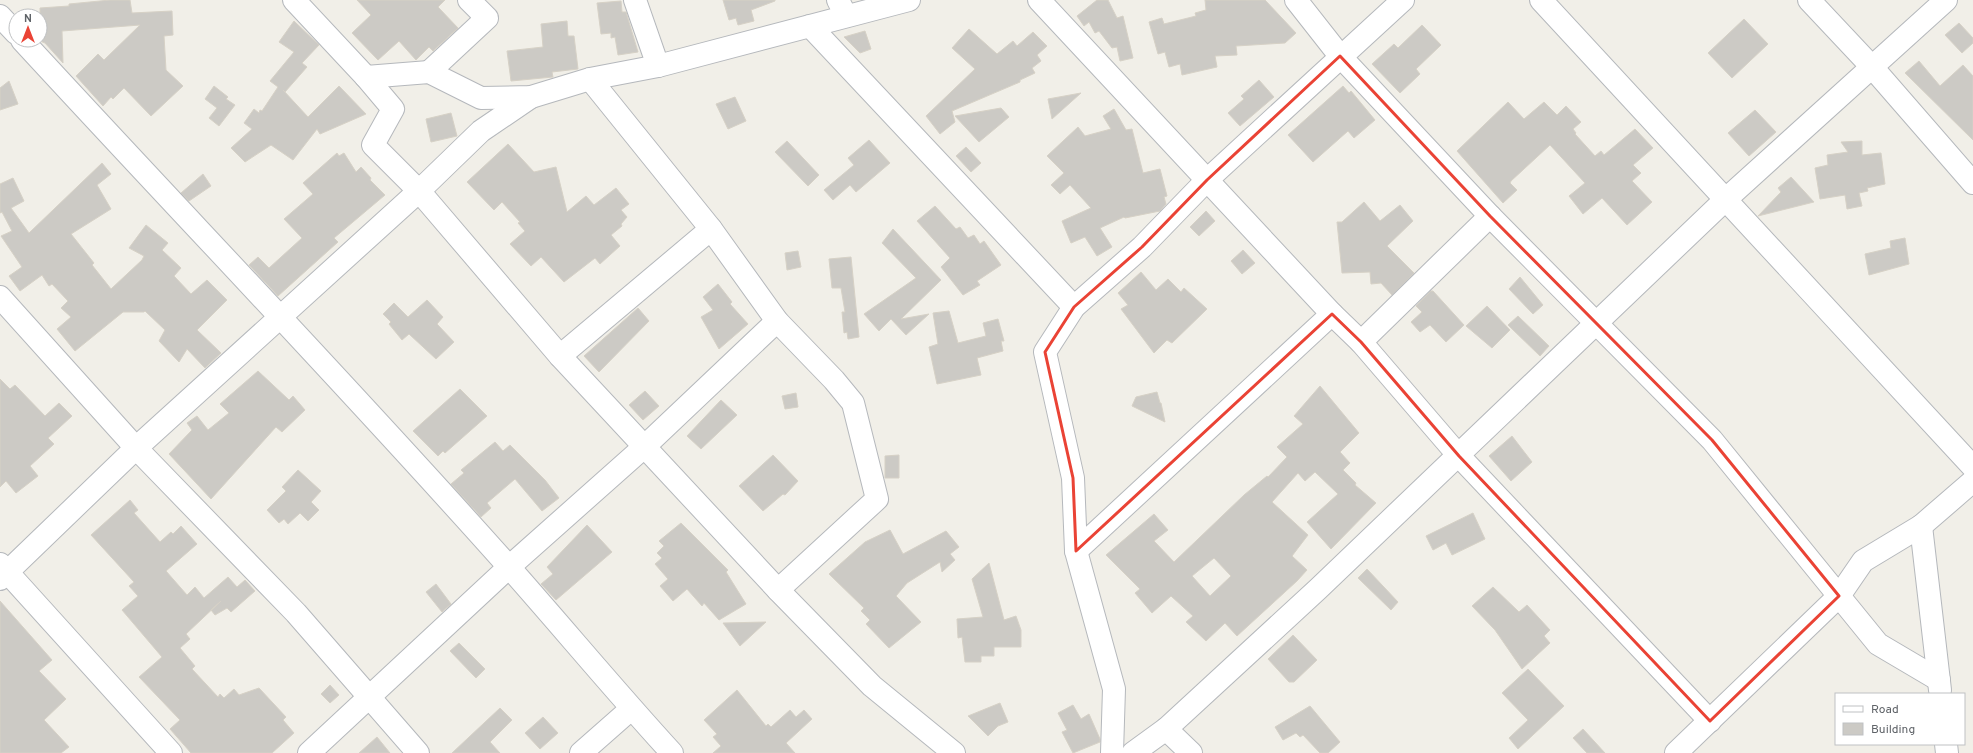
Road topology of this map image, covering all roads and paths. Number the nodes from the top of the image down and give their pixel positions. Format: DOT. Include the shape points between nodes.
graph roads {
  1 [pos="294,0"];
  2 [pos="469,0"];
  3 [pos="635,0"];
  4 [pos="909,0"];
  5 [pos="1039,0"];
  6 [pos="1296,0"];
  7 [pos="1403,0"];
  8 [pos="1541,0"];
  9 [pos="1809,0"];
  10 [pos="1946,0"];
  11 [pos="842,8"];
  12 [pos="0,16"];
  13 [pos="8,24"];
  14 [pos="810,26"];
  15 [pos="29,48"];
  16 [pos="1340,56"];
  17 [pos="658,66"];
  18 [pos="1872,67"];
  19 [pos="429,72"];
  20 [pos="366,77"];
  21 [pos="590,79"];
  22 [pos="531,97"];
  23 [pos="1207,180"];
  24 [pos="1973,183"];
  25 [pos="419,191"];
  26 [pos="1725,200"];
  27 [pos="1490,216"];
  28 [pos="711,229"];
  29 [pos="0,297"];
  30 [pos="1074,307"];
  31 [pos="1332,314"];
  32 [pos="280,318"];
  33 [pos="777,321"];
  34 [pos="1596,322"];
  35 [pos="1361,342"];
  36 [pos="560,356"];
  37 [pos="644,447"];
  38 [pos="136,448"];
  39 [pos="1459,456"];
  40 [pos="1973,467"];
  41 [pos="1973,481"];
  42 [pos="1920,526"];
  43 [pos="1076,551"];
  44 [pos="509,567"];
  45 [pos="2,572"];
  46 [pos="778,590"];
  47 [pos="1839,596"];
  48 [pos="1940,687"];
  49 [pos="370,698"];
  50 [pos="631,709"];
  51 [pos="1710,721"];
  52 [pos="1166,729"];
  53 [pos="171,753"];
  54 [pos="309,753"];
  55 [pos="418,753"];
  56 [pos="582,753"];
  57 [pos="672,753"];
  58 [pos="954,753"];
  59 [pos="1112,753"];
  60 [pos="1133,753"];
  61 [pos="1191,753"];
  62 [pos="1676,753"];
  1 -- 20 [label="street"];
  2 -- 19 [label="street" via="487,18"];
  3 -- 17 [label="street"];
  4 -- 11 [label="street"];
  5 -- 23 [label="street"];
  6 -- 16 [label="street"];
  7 -- 16 [label="street"];
  8 -- 26 [label="street"];
  9 -- 18 [label="street"];
  10 -- 18 [label="street"];
  11 -- 14 [label="street"];
  12 -- 13 [label="street"];
  14 -- 17 [label="street"];
  14 -- 30 [label="street"];
  15 -- 32 [label="street"];
  16 -- 23 [label="street"];
  16 -- 27 [label="street"];
  17 -- 21 [label="street"];
  18 -- 24 [label="street"];
  18 -- 26 [label="street"];
  19 -- 20 [label="street"];
  19 -- 22 [label="street" via="481,98"];
  20 -- 25 [label="street" via="394,109 372,145"];
  21 -- 22 [label="street"];
  21 -- 28 [label="street"];
  22 -- 25 [label="street" via="481,131"];
  23 -- 30 [label="street" via="1142,247"];
  23 -- 31 [label="street"];
  25 -- 32 [label="street"];
  25 -- 36 [label="street"];
  26 -- 34 [label="street"];
  26 -- 40 [label="street"];
  27 -- 34 [label="street"];
  27 -- 35 [label="street"];
  28 -- 33 [label="street"];
  28 -- 36 [label="street"];
  29 -- 38 [label="street"];
  30 -- 43 [label="street" via="1045,352 1073,478"];
  31 -- 35 [label="street"];
  31 -- 43 [label="street"];
  32 -- 38 [label="street"];
  32 -- 44 [label="street"];
  33 -- 37 [label="street"];
  33 -- 46 [label="street" via="853,403 877,499"];
  34 -- 39 [label="street"];
  34 -- 47 [label="street" via="1712,440"];
  35 -- 39 [label="street"];
  36 -- 37 [label="street"];
  37 -- 44 [label="street"];
  37 -- 46 [label="street"];
  38 -- 45 [label="street"];
  38 -- 49 [label="street" via="296,613"];
  39 -- 51 [label="street"];
  39 -- 52 [label="street"];
  41 -- 42 [label="street"];
  42 -- 47 [label="street" via="1863,561"];
  42 -- 48 [label="street"];
  43 -- 59 [label="street" via="1114,689"];
  44 -- 49 [label="street"];
  44 -- 50 [label="street"];
  45 -- 53 [label="street"];
  46 -- 58 [label="street" via="872,686"];
  47 -- 48 [label="street" via="1878,644"];
  47 -- 51 [label="street"];
  49 -- 54 [label="street"];
  49 -- 55 [label="street"];
  50 -- 56 [label="street"];
  50 -- 57 [label="street"];
  51 -- 62 [label="street"];
  52 -- 60 [label="street"];
  52 -- 61 [label="street"];
}
